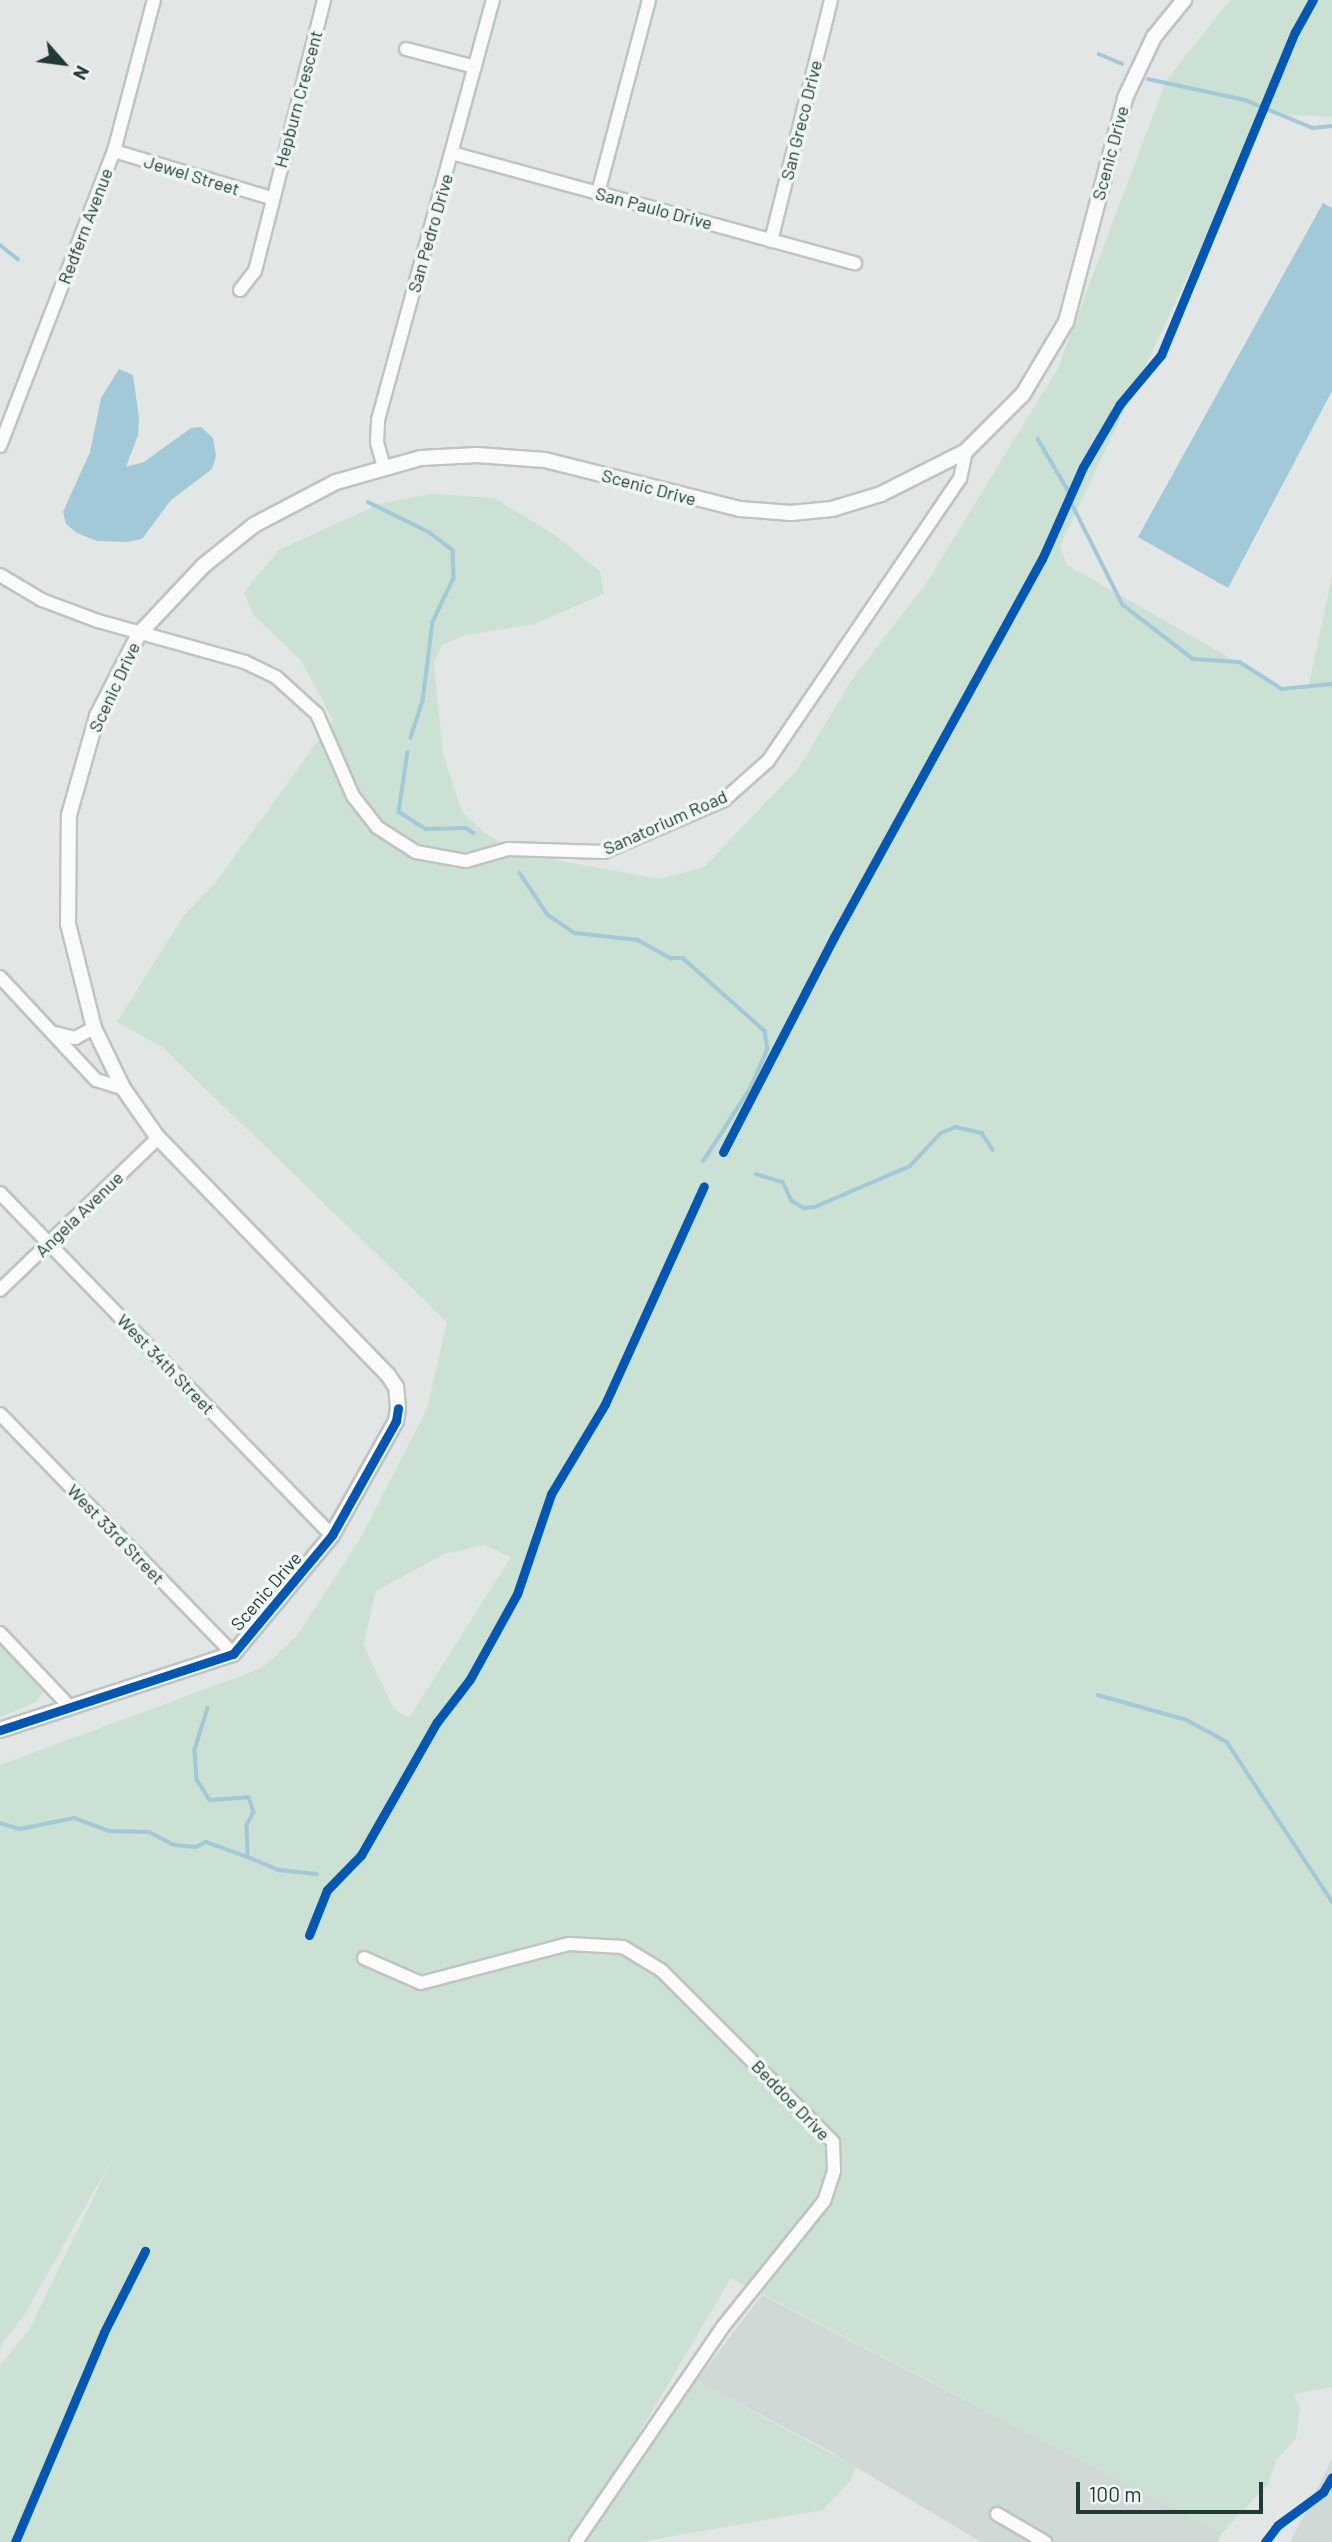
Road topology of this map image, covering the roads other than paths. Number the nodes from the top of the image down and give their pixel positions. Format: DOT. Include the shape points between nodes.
graph roads {
  1 [pos="154,0"];
  2 [pos="324,0"];
  3 [pos="493,0"];
  4 [pos="649,0"];
  5 [pos="831,0"];
  6 [pos="1184,0"];
  7 [pos="406,49"];
  8 [pos="475,66"];
  9 [pos="114,151"];
  10 [pos="452,153"];
  11 [pos="598,193"];
  12 [pos="271,198"];
  13 [pos="771,241"];
  14 [pos="855,263"];
  15 [pos="240,290"];
  16 [pos="0,446"];
  17 [pos="965,452"];
  18 [pos="384,467"];
  19 [pos="0,575"];
  20 [pos="139,634"];
  21 [pos="0,977"];
  22 [pos="94,1028"];
  23 [pos="49,1030"];
  24 [pos="123,1088"];
  25 [pos="158,1138"];
  26 [pos="0,1193"];
  27 [pos="49,1243"];
  28 [pos="0,1290"];
  29 [pos="0,1414"];
  30 [pos="332,1535"];
  31 [pos="0,1633"];
  32 [pos="233,1654"];
  33 [pos="70,1707"];
  34 [pos="0,1730"];
  35 [pos="364,1958"];
  36 [pos="997,2514"];
  37 [pos="576,2542"];
  38 [pos="1045,2542"];
  1 -- 9 [label="street, Redfern Avenue"];
  2 -- 12 [label="street, Hepburn Crescent"];
  3 -- 8 [label="street, San Pedro Drive"];
  4 -- 11 [label="street"];
  5 -- 13 [label="street, San Greco Drive"];
  6 -- 17 [label="street, Scenic Drive" via="1154,37 1125,98 1066,322 1023,394"];
  7 -- 8 [label="street"];
  8 -- 10 [label="street, San Pedro Drive"];
  9 -- 12 [label="street, Jewel Street"];
  9 -- 16 [label="street, Redfern Avenue"];
  10 -- 11 [label="street, San Paulo Drive"];
  10 -- 18 [label="street, San Pedro Drive" via="378,420 377,442"];
  11 -- 13 [label="street, San Paulo Drive"];
  12 -- 15 [label="street, Hepburn Crescent" via="255,271"];
  13 -- 14 [label="street, San Paulo Drive"];
  17 -- 18 [label="street, Scenic Drive" via="881,494 831,509 791,513 740,509 545,460 477,455 421,458"];
  17 -- 20 [label="street, Sanatorium Road" via="960,479 768,761 723,800 604,852 508,849 467,861 416,852 377,827 353,796 317,714 300,695 245,662"];
  18 -- 20 [label="street, Scenic Drive" via="336,482 254,525 203,566"];
  19 -- 20 [label="street, Sanatorium Road" via="42,600"];
  20 -- 22 [label="street, Scenic Drive" via="97,716 69,815 68,924"];
  21 -- 23 [label="street"];
  22 -- 23 [label="street" via="75,1038"];
  22 -- 24 [label="street, Scenic Drive"];
  23 -- 24 [label="street" via="96,1080"];
  24 -- 25 [label="street, Scenic Drive"];
  25 -- 27 [label="street, Angela Avenue"];
  25 -- 30 [label="street, Scenic Drive" via="396,1387 396,1421"];
  26 -- 27 [label="street, West 34th Street"];
  27 -- 28 [label="street, Angela Avenue"];
  27 -- 30 [label="street, West 34th Street"];
  29 -- 32 [label="street, West 33rd Street"];
  30 -- 32 [label="street, Scenic Drive"];
  31 -- 33 [label="street"];
  32 -- 33 [label="street, Scenic Drive"];
  33 -- 34 [label="street, Scenic Drive"];
  35 -- 37 [label="street, Beddoe Drive" via="421,1983 569,1944 623,1947 661,1970 833,2142 834,2171 824,2200 722,2328"];
  36 -- 38 [label="street"];
}
